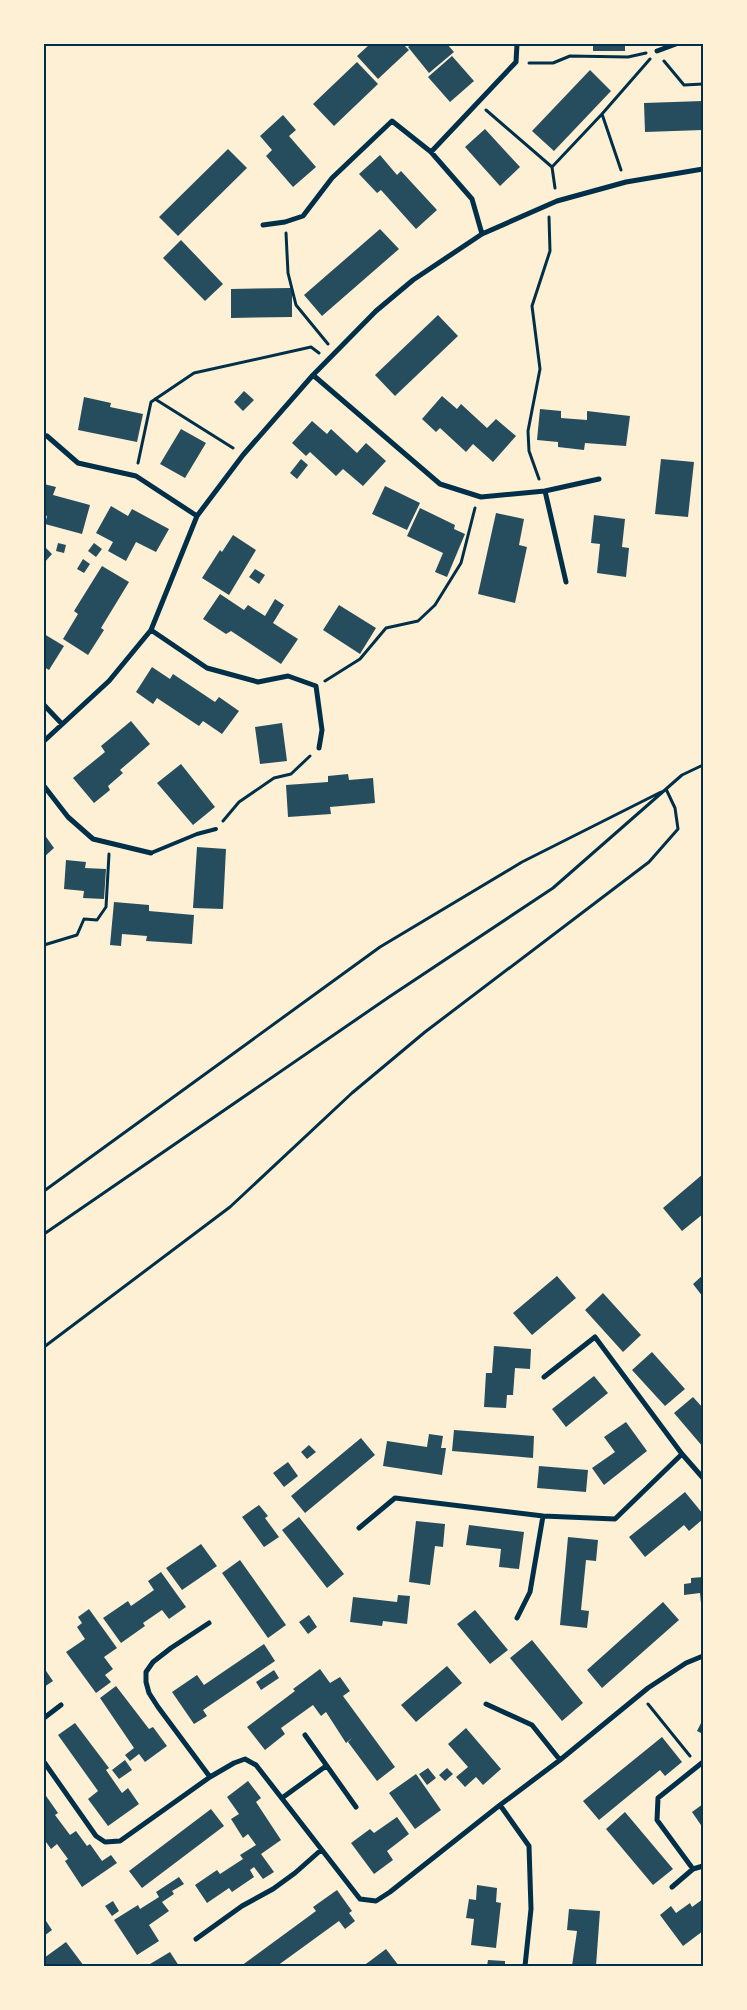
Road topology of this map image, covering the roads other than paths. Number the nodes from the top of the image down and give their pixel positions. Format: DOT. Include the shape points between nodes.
graph roads {
  1 [pos="517,44"];
  2 [pos="676,44"];
  3 [pos="656,51"];
  4 [pos="431,152"];
  5 [pos="703,169"];
  6 [pos="263,225"];
  7 [pos="482,234"];
  8 [pos="313,375"];
  9 [pos="47,436"];
  10 [pos="599,479"];
  11 [pos="545,491"];
  12 [pos="197,516"];
  13 [pos="566,582"];
  14 [pos="151,630"];
  15 [pos="44,705"];
  16 [pos="62,724"];
  17 [pos="44,741"];
  18 [pos="319,748"];
  19 [pos="44,786"];
  20 [pos="216,829"];
  21 [pos="151,852"];
  22 [pos="544,1378"];
  23 [pos="682,1454"];
  24 [pos="703,1478"];
  25 [pos="543,1516"];
  26 [pos="359,1528"];
  27 [pos="518,1618"];
  28 [pos="209,1623"];
  29 [pos="703,1656"];
  30 [pos="486,1704"];
  31 [pos="61,1705"];
  32 [pos="44,1718"];
  33 [pos="304,1735"];
  34 [pos="560,1760"];
  35 [pos="44,1762"];
  36 [pos="701,1764"];
  37 [pos="326,1766"];
  38 [pos="210,1777"];
  39 [pos="282,1798"];
  40 [pos="500,1805"];
  41 [pos="356,1807"];
  42 [pos="321,1850"];
  43 [pos="703,1866"];
  44 [pos="693,1869"];
  45 [pos="672,1887"];
  46 [pos="196,1938"];
  47 [pos="525,1966"];
  1 -- 4 [label="street" via="516,62"];
  2 -- 3 [label="street"];
  4 -- 6 [label="street" via="392,121 332,178 303,216"];
  4 -- 7 [label="street" via="472,199"];
  5 -- 7 [label="street" via="626,182 557,201"];
  7 -- 8 [label="street" via="413,280 376,311"];
  8 -- 11 [label="street" via="440,484 481,497"];
  8 -- 12 [label="street" via="243,455"];
  9 -- 12 [label="street" via="78,462 136,476"];
  10 -- 11 [label="street"];
  11 -- 13 [label="street"];
  12 -- 14 [label="street"];
  14 -- 16 [label="street" via="109,681"];
  14 -- 18 [label="street" via="207,668 258,682 288,676 316,686 322,730"];
  15 -- 16 [label="street"];
  16 -- 17 [label="street"];
  19 -- 21 [label="street" via="68,817 92,839"];
  20 -- 21 [label="lane"];
  22 -- 23 [label="street" via="594,1337"];
  23 -- 24 [label="street"];
  23 -- 25 [label="street" via="614,1519"];
  25 -- 26 [label="street" via="395,1498"];
  25 -- 27 [label="street" via="530,1592"];
  28 -- 38 [label="street" via="153,1662 146,1672 146,1682 158,1707"];
  29 -- 34 [label="street" via="686,1663 640,1694"];
  30 -- 34 [label="street" via="532,1725"];
  31 -- 32 [label="street"];
  33 -- 37 [label="street"];
  34 -- 40 [label="street"];
  35 -- 38 [label="street" via="96,1836 105,1842 120,1841"];
  36 -- 44 [label="street" via="658,1798 657,1820"];
  37 -- 39 [label="street"];
  37 -- 41 [label="street"];
  38 -- 39 [label="street" via="245,1759 256,1765"];
  39 -- 42 [label="street"];
  40 -- 42 [label="street" via="376,1901 360,1899"];
  40 -- 47 [label="street" via="529,1846 531,1909"];
  42 -- 46 [label="street" via="295,1873"];
  43 -- 44 [label="street"];
  44 -- 45 [label="street"];
}
